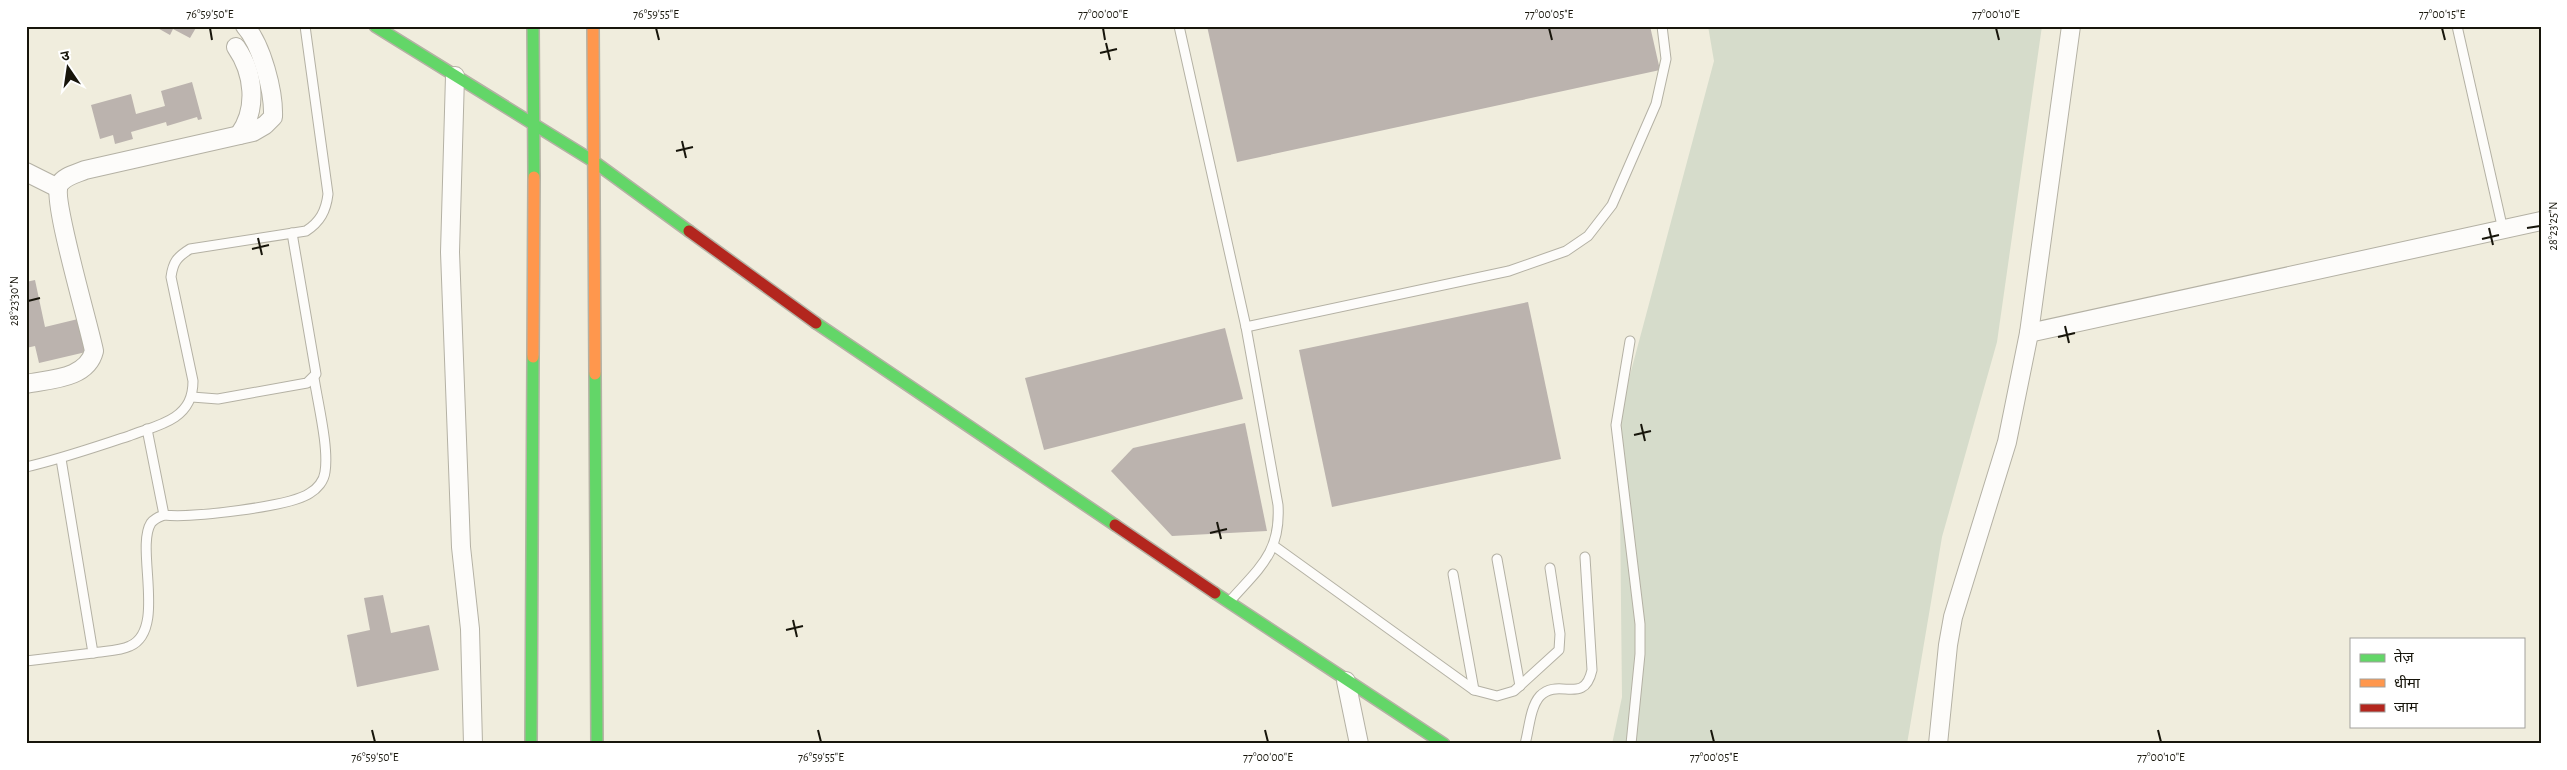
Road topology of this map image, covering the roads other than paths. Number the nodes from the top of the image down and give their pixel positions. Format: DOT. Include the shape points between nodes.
graph roads {
  1 [pos="245,26"];
  2 [pos="305,26"];
  3 [pos="375,26"];
  4 [pos="533,26"];
  5 [pos="592,26"];
  6 [pos="1179,26"];
  7 [pos="1662,26"];
  8 [pos="2071,26"];
  9 [pos="2456,26"];
  10 [pos="236,47"];
  11 [pos="454,76"];
  12 [pos="534,126"];
  13 [pos="238,135"];
  14 [pos="593,161"];
  15 [pos="26,172"];
  16 [pos="58,188"];
  17 [pos="2541,221"];
  18 [pos="2503,230"];
  19 [pos="292,233"];
  20 [pos="1246,327"];
  21 [pos="2029,333"];
  22 [pos="1630,341"];
  23 [pos="314,378"];
  24 [pos="26,384"];
  25 [pos="192,398"];
  26 [pos="147,429"];
  27 [pos="61,459"];
  28 [pos="26,467"];
  29 [pos="164,515"];
  30 [pos="1274,546"];
  31 [pos="1585,557"];
  32 [pos="1497,559"];
  33 [pos="1550,568"];
  34 [pos="1453,574"];
  35 [pos="1230,601"];
  36 [pos="92,653"];
  37 [pos="26,661"];
  38 [pos="1346,681"];
  39 [pos="1520,686"];
  40 [pos="1474,690"];
  41 [pos="473,744"];
  42 [pos="531,744"];
  43 [pos="597,744"];
  44 [pos="1359,744"];
  45 [pos="1444,744"];
  46 [pos="1525,744"];
  47 [pos="1631,744"];
  48 [pos="1938,744"];
  1 -- 13 [label="street" via="257,46 266,73 272,117 253,132"];
  2 -- 19 [label="lane" via="328,194 325,209 316,225 306,231"];
  3 -- 11 [label="street"];
  4 -- 12 [label="street"];
  5 -- 14 [label="street"];
  6 -- 20 [label="lane"];
  7 -- 20 [label="lane" via="1666,59 1656,104 1612,204 1588,236 1566,251 1509,271"];
  8 -- 21 [label="street"];
  9 -- 18 [label="lane"];
  10 -- 13 [label="street" via="246,65 252,94 248,118"];
  11 -- 12 [label="street"];
  11 -- 41 [label="street" via="451,262 461,547 470,629"];
  12 -- 14 [label="street"];
  12 -- 42 [label="street"];
  13 -- 16 [label="street" via="85,170 65,178"];
  14 -- 35 [label="street" via="788,304"];
  14 -- 43 [label="street"];
  15 -- 16 [label="street"];
  16 -- 24 [label="street" via="60,212 94,351 92,361 81,372"];
  17 -- 18 [label="street"];
  18 -- 21 [label="street"];
  19 -- 23 [label="lane" via="317,370"];
  19 -- 25 [label="lane" via="190,250 173,263 171,277 193,381"];
  20 -- 30 [label="lane" via="1278,505 1278,535"];
  21 -- 48 [label="street" via="2007,442 1953,616"];
  22 -- 47 [label="lane" via="1616,425 1640,624"];
  23 -- 25 [label="lane" via="307,383 218,400"];
  23 -- 29 [label="lane" via="325,456 325,474 319,486 298,499 206,515"];
  25 -- 26 [label="lane" via="174,418"];
  26 -- 27 [label="lane"];
  26 -- 29 [label="lane"];
  27 -- 28 [label="lane"];
  27 -- 36 [label="lane"];
  29 -- 36 [label="lane" via="151,523 148,533 149,593 145,629 130,646"];
  30 -- 35 [label="lane"];
  30 -- 40 [label="lane"];
  31 -- 46 [label="lane" via="1590,681 1576,690 1547,691 1539,697"];
  32 -- 39 [label="lane"];
  33 -- 39 [label="lane" via="1560,634 1559,650"];
  34 -- 40 [label="lane"];
  35 -- 38 [label="street"];
  36 -- 37 [label="lane"];
  38 -- 44 [label="street"];
  38 -- 45 [label="street"];
  39 -- 40 [label="lane" via="1497,696"];
}
